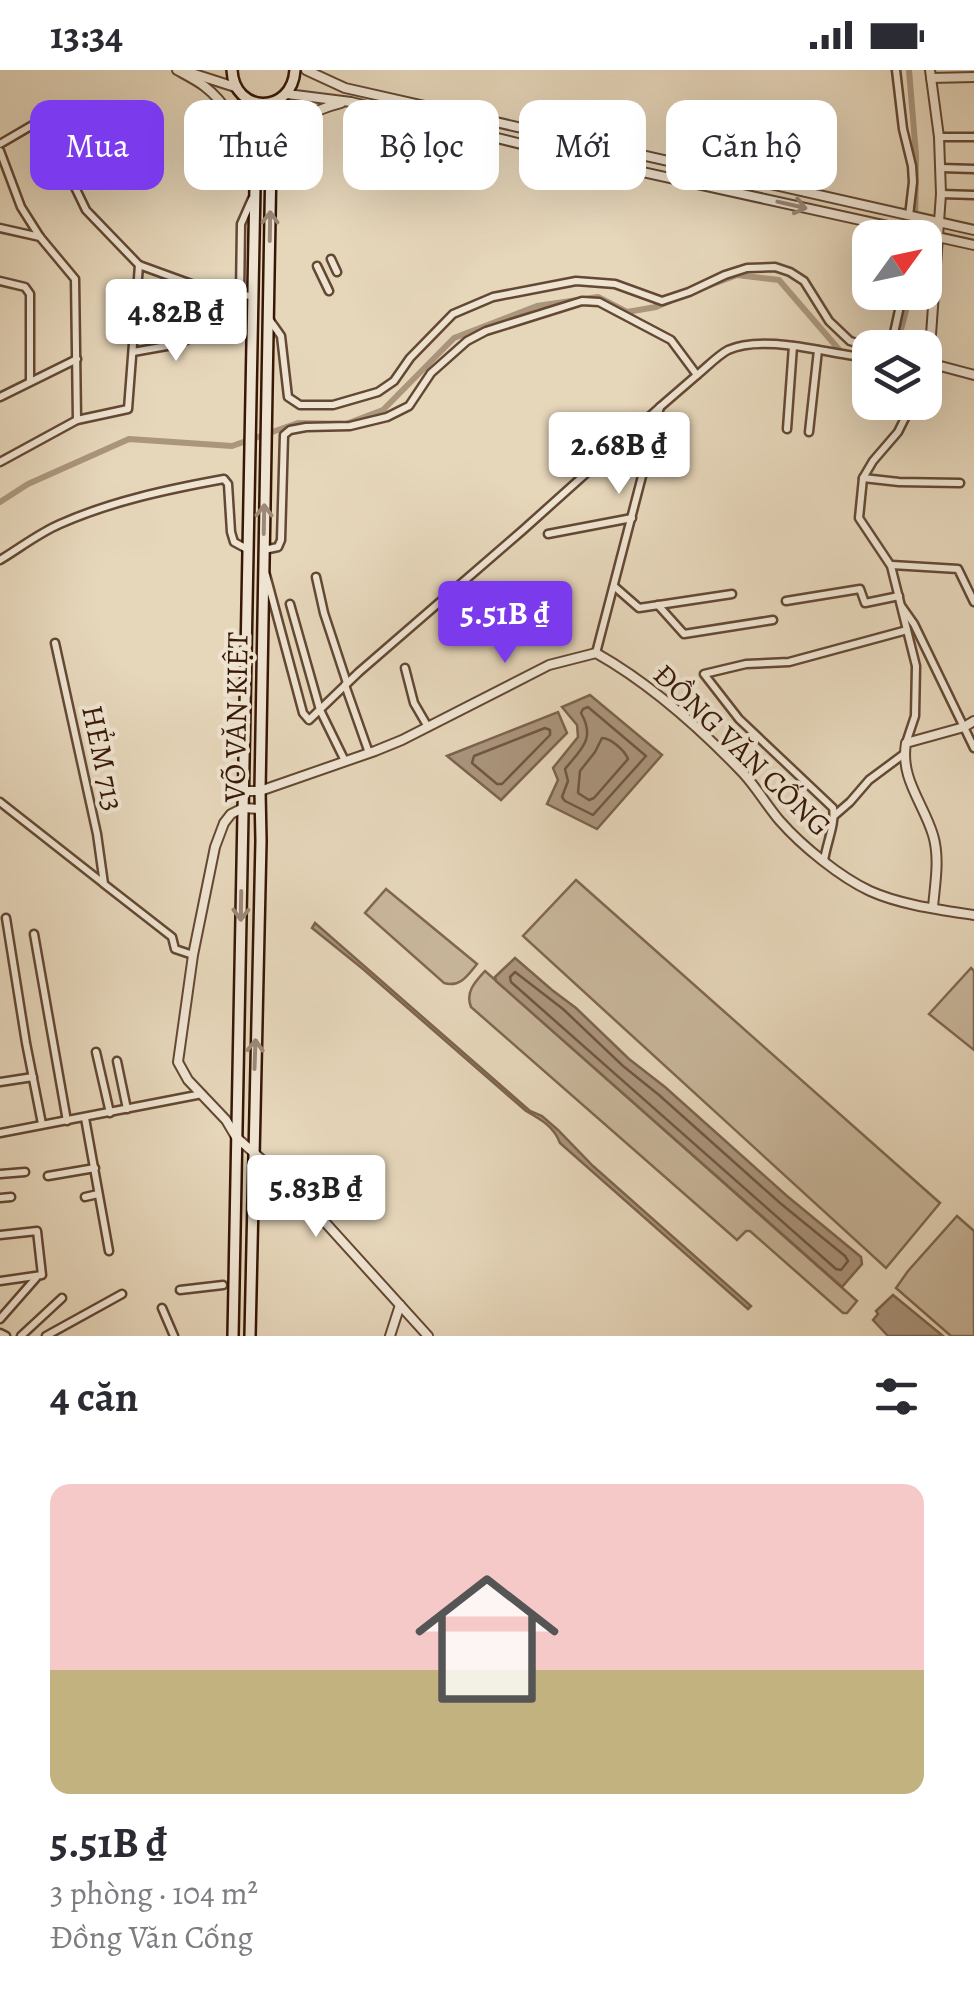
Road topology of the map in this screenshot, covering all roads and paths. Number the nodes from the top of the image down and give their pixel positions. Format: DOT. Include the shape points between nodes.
graph roads {
  1 [pos="179,70"];
  2 [pos="232,70"];
  3 [pos="295,70"];
  4 [pos="306,70"];
  5 [pos="322,70"];
  6 [pos="896,70"];
  7 [pos="931,74"];
  8 [pos="974,77"];
  9 [pos="235,87"];
  10 [pos="345,88"];
  11 [pos="283,97"];
  12 [pos="217,100"];
  13 [pos="248,100"];
  14 [pos="277,100"];
  15 [pos="281,100"];
  16 [pos="343,101"];
  17 [pos="939,137"];
  18 [pos="974,137"];
  19 [pos="499,138"];
  20 [pos="0,147"];
  21 [pos="941,168"];
  22 [pos="974,169"];
  23 [pos="270,190"];
  24 [pos="255,193"];
  25 [pos="942,194"];
  26 [pos="974,195"];
  27 [pos="914,217"];
  28 [pos="854,220"];
  29 [pos="930,220"];
  30 [pos="940,220"];
  31 [pos="942,222"];
  32 [pos="0,228"];
  33 [pos="974,230"];
  34 [pos="40,238"];
  35 [pos="942,239"];
  36 [pos="974,246"];
  37 [pos="330,259"];
  38 [pos="139,265"];
  39 [pos="317,266"];
  40 [pos="337,272"];
  41 [pos="0,281"];
  42 [pos="329,290"];
  43 [pos="240,294"];
  44 [pos="253,296"];
  45 [pos="899,310"];
  46 [pos="268,318"];
  47 [pos="206,330"];
  48 [pos="794,346"];
  49 [pos="818,350"];
  50 [pos="132,352"];
  51 [pos="852,355"];
  52 [pos="77,359"];
  53 [pos="942,367"];
  54 [pos="698,375"];
  55 [pos="974,376"];
  56 [pos="30,381"];
  57 [pos="0,397"];
  58 [pos="660,407"];
  59 [pos="77,420"];
  60 [pos="904,420"];
  61 [pos="786,428"];
  62 [pos="809,432"];
  63 [pos="0,462"];
  64 [pos="863,478"];
  65 [pos="960,483"];
  66 [pos="632,518"];
  67 [pos="548,534"];
  68 [pos="248,550"];
  69 [pos="264,550"];
  70 [pos="0,560"];
  71 [pos="890,565"];
  72 [pos="264,567"];
  73 [pos="316,577"];
  74 [pos="615,587"];
  75 [pos="732,594"];
  76 [pos="898,596"];
  77 [pos="786,601"];
  78 [pos="974,602"];
  79 [pos="290,604"];
  80 [pos="658,605"];
  81 [pos="901,606"];
  82 [pos="773,620"];
  83 [pos="907,630"];
  84 [pos="55,643"];
  85 [pos="596,653"];
  86 [pos="405,668"];
  87 [pos="346,684"];
  88 [pos="320,710"];
  89 [pos="974,721"];
  90 [pos="428,727"];
  91 [pos="964,727"];
  92 [pos="906,743"];
  93 [pos="974,748"];
  94 [pos="369,753"];
  95 [pos="904,754"];
  96 [pos="344,761"];
  97 [pos="260,790"];
  98 [pos="245,791"];
  99 [pos="0,802"];
  100 [pos="243,808"];
  101 [pos="260,809"];
  102 [pos="835,815"];
  103 [pos="824,860"];
  104 [pos="104,884"];
  105 [pos="933,907"];
  106 [pos="974,915"];
  107 [pos="6,918"];
  108 [pos="34,934"];
  109 [pos="194,955"];
  110 [pos="96,1052"];
  111 [pos="117,1061"];
  112 [pos="33,1077"];
  113 [pos="0,1082"];
  114 [pos="202,1094"];
  115 [pos="127,1109"];
  116 [pos="110,1113"];
  117 [pos="85,1118"];
  118 [pos="67,1121"];
  119 [pos="42,1124"];
  120 [pos="0,1133"];
  121 [pos="236,1136"];
  122 [pos="254,1152"];
  123 [pos="95,1168"];
  124 [pos="26,1172"];
  125 [pos="0,1174"];
  126 [pos="48,1176"];
  127 [pos="294,1188"];
  128 [pos="98,1194"];
  129 [pos="85,1196"];
  130 [pos="253,1196"];
  131 [pos="11,1197"];
  132 [pos="0,1198"];
  133 [pos="0,1235"];
  134 [pos="109,1251"];
  135 [pos="37,1277"];
  136 [pos="0,1280"];
  137 [pos="223,1284"];
  138 [pos="180,1290"];
  139 [pos="122,1294"];
  140 [pos="62,1298"];
  141 [pos="400,1305"];
  142 [pos="162,1308"];
  143 [pos="0,1318"];
  144 [pos="21,1336"];
  145 [pos="46,1336"];
  146 [pos="174,1336"];
  147 [pos="232,1336"];
  148 [pos="250,1336"];
  149 [pos="390,1336"];
  150 [pos="428,1336"];
  1 -- 9 [label="street"];
  1 -- 12 [label="street"];
  2 -- 9 [label="main road"];
  3 -- 11 [label="main road, VÕ VĂN KIỆT"];
  4 -- 10 [label="street"];
  5 -- 10 [label="street"];
  6 -- 27 [label="street"];
  7 -- 8 [label="street"];
  7 -- 17 [label="street"];
  9 -- 13 [label="main road"];
  10 -- 27 [label="street"];
  11 -- 14 [label="main road"];
  11 -- 15 [label="main road, VÕ VĂN KIỆT"];
  11 -- 16 [label="street"];
  17 -- 18 [label="street"];
  17 -- 21 [label="street"];
  19 -- 28 [label="street, one-way"];
  20 -- 34 [label="street"];
  20 -- 38 [label="street" via="48,116 86,210"];
  21 -- 22 [label="street"];
  21 -- 25 [label="street"];
  46 -- 23 [label="main road, VÕ VĂN KIỆT, one-way"];
  24 -- 43 [label="street" via="242,224"];
  24 -- 44 [label="main road, VÕ VĂN KIỆT"];
  25 -- 26 [label="street"];
  25 -- 30 [label="street"];
  27 -- 29 [label="street"];
  31 -- 33 [label="street"];
  32 -- 34 [label="street"];
  34 -- 52 [label="street" via="74,279"];
  35 -- 36 [label="street"];
  37 -- 40 [label="street"];
  38 -- 43 [label="street" via="216,293"];
  38 -- 50 [label="street"];
  39 -- 42 [label="street"];
  41 -- 56 [label="street" via="30,294"];
  43 -- 44 [label="street"];
  44 -- 68 [label="main road, VÕ VĂN KIỆT"];
  45 -- 46 [label="street" via="894,333 867,346 850,341 829,321 804,281 776,267 725,274 662,302 615,284 576,281 493,297 453,314 394,381 333,405 300,405 288,396 281,336"];
  69 -- 46 [label="main road, VÕ VĂN KIỆT, one-way"];
  47 -- 50 [label="street" via="178,344"];
  48 -- 49 [label="street"];
  48 -- 54 [label="street" via="732,348"];
  48 -- 61 [label="street"];
  49 -- 51 [label="street"];
  49 -- 62 [label="street"];
  50 -- 59 [label="street" via="128,409"];
  52 -- 56 [label="street"];
  52 -- 59 [label="street"];
  53 -- 55 [label="street"];
  54 -- 58 [label="street"];
  54 -- 69 [label="street" via="672,340 599,302 582,301 486,332 447,356 409,406 350,426 284,435 281,540 278,548"];
  56 -- 57 [label="street"];
  58 -- 66 [label="street"];
  58 -- 87 [label="street"];
  59 -- 63 [label="street"];
  60 -- 64 [label="street"];
  64 -- 65 [label="street"];
  64 -- 71 [label="street" via="859,518"];
  66 -- 67 [label="street"];
  66 -- 74 [label="street"];
  68 -- 70 [label="street" via="234,542 224,478 85,514"];
  68 -- 98 [label="main road, VÕ VĂN KIỆT"];
  69 -- 72 [label="main road, VÕ VĂN KIỆT"];
  71 -- 76 [label="street"];
  71 -- 78 [label="street" via="958,569"];
  72 -- 88 [label="street" via="304,716 309,720"];
  72 -- 97 [label="main road, VÕ VĂN KIỆT"];
  73 -- 87 [label="street"];
  74 -- 80 [label="street" via="639,608"];
  74 -- 85 [label="street"];
  75 -- 80 [label="street"];
  76 -- 77 [label="street" via="864,603 860,589"];
  76 -- 81 [label="street"];
  79 -- 88 [label="street"];
  80 -- 82 [label="street" via="684,634"];
  81 -- 83 [label="street"];
  81 -- 91 [label="street"];
  83 -- 92 [label="street" via="916,666 915,716"];
  83 -- 102 [label="street" via="789,662 704,674 738,719"];
  84 -- 104 [label="street, HẺM 713"];
  85 -- 90 [label="street" via="549,665"];
  85 -- 103 [label="street, ĐỒNG VĂN CỐNG" via="672,706"];
  86 -- 90 [label="street"];
  87 -- 88 [label="street"];
  87 -- 94 [label="street"];
  88 -- 96 [label="street"];
  89 -- 91 [label="street"];
  90 -- 94 [label="street"];
  91 -- 92 [label="street"];
  91 -- 93 [label="street"];
  92 -- 95 [label="street"];
  94 -- 96 [label="street"];
  95 -- 102 [label="street"];
  95 -- 105 [label="street" via="905,772 933,836"];
  96 -- 97 [label="street"];
  97 -- 98 [label="street"];
  97 -- 101 [label="main road, VÕ VĂN KIỆT"];
  98 -- 100 [label="main road, VÕ VĂN KIỆT"];
  99 -- 104 [label="street"];
  100 -- 101 [label="street"];
  100 -- 109 [label="street" via="224,823 215,847"];
  100 -- 121 [label="main road, VÕ VĂN KIỆT, one-way"];
  122 -- 101 [label="main road, VÕ VĂN KIỆT, one-way"];
  102 -- 103 [label="street"];
  103 -- 105 [label="street, ĐỒNG VĂN CỐNG" via="871,892"];
  104 -- 109 [label="street" via="172,937 175,949"];
  105 -- 106 [label="street, ĐỒNG VĂN CỐNG"];
  107 -- 112 [label="street"];
  108 -- 118 [label="street"];
  109 -- 114 [label="street" via="178,1062"];
  110 -- 116 [label="street"];
  111 -- 115 [label="street"];
  112 -- 113 [label="street"];
  112 -- 119 [label="street"];
  114 -- 115 [label="street"];
  114 -- 121 [label="street"];
  115 -- 116 [label="street"];
  116 -- 117 [label="street"];
  117 -- 118 [label="street"];
  117 -- 123 [label="street"];
  118 -- 119 [label="street"];
  119 -- 120 [label="street"];
  121 -- 122 [label="street"];
  121 -- 147 [label="main road, VÕ VĂN KIỆT"];
  122 -- 127 [label="street"];
  122 -- 130 [label="main road, VÕ VĂN KIỆT"];
  123 -- 126 [label="street"];
  123 -- 128 [label="street"];
  124 -- 125 [label="street"];
  127 -- 130 [label="street" via="266,1178"];
  127 -- 141 [label="street"];
  128 -- 129 [label="street"];
  128 -- 134 [label="street"];
  130 -- 148 [label="main road, VÕ VĂN KIỆT"];
  131 -- 132 [label="street"];
  133 -- 135 [label="street" via="36,1231 42,1274"];
  135 -- 136 [label="street"];
  135 -- 143 [label="street"];
  137 -- 138 [label="street"];
  139 -- 145 [label="street"];
  140 -- 144 [label="street"];
  141 -- 149 [label="street"];
  141 -- 150 [label="street"];
  142 -- 146 [label="street"];
}
